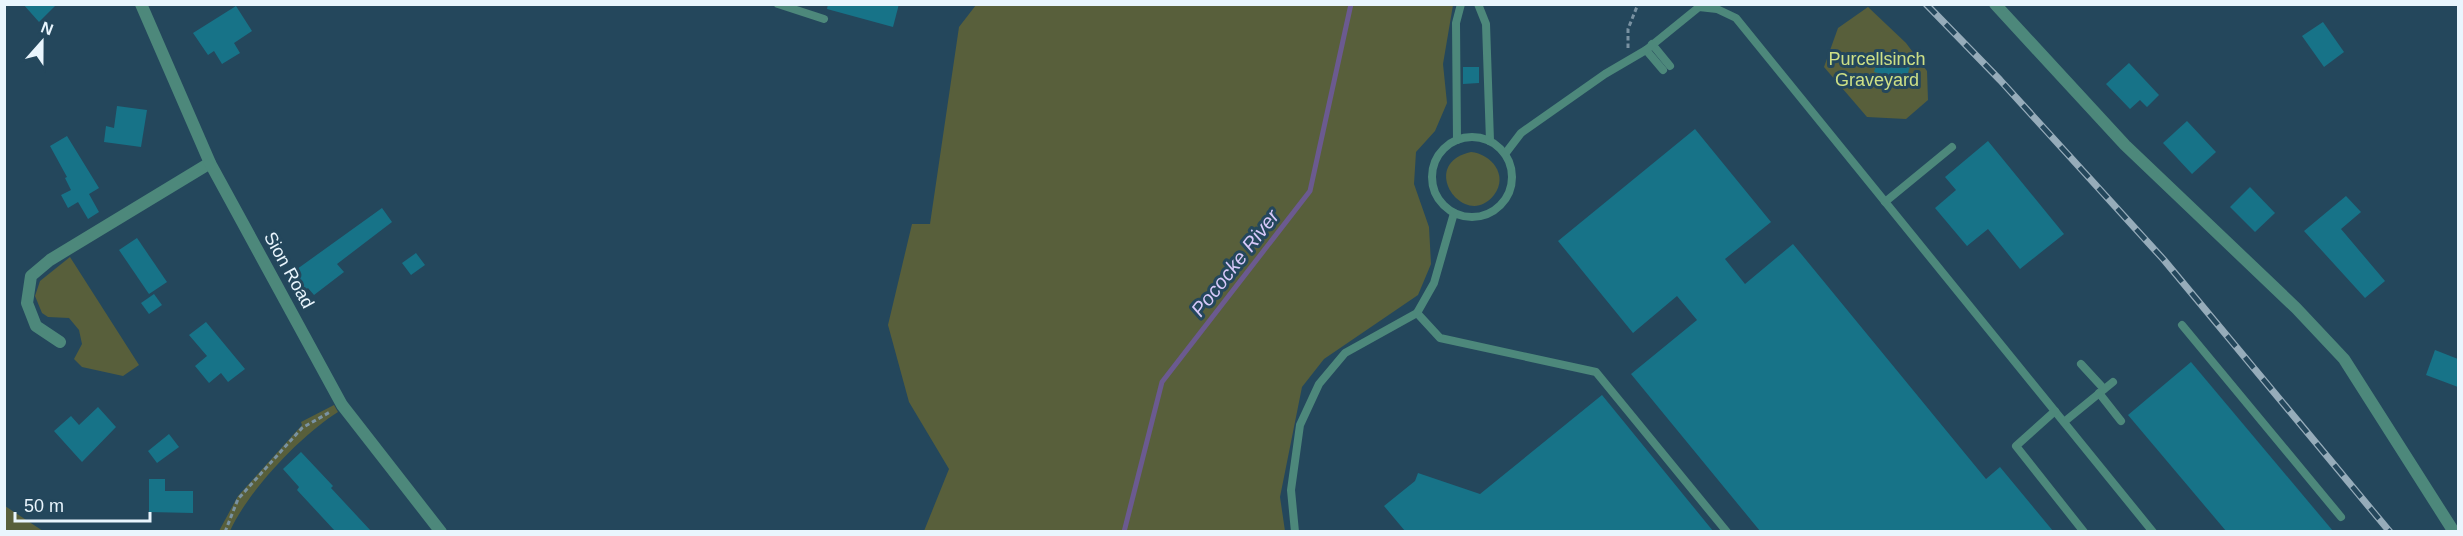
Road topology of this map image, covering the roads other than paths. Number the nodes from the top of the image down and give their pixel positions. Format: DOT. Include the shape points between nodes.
graph roads {
  1 [pos="141,4"];
  2 [pos="778,4"];
  3 [pos="1461,4"];
  4 [pos="1478,4"];
  5 [pos="1995,4"];
  6 [pos="824,19"];
  7 [pos="1649,47"];
  8 [pos="1666,68"];
  9 [pos="1456,140"];
  10 [pos="1490,141"];
  11 [pos="1952,147"];
  12 [pos="1505,154"];
  13 [pos="210,163"];
  14 [pos="1885,202"];
  15 [pos="1454,213"];
  16 [pos="1417,313"];
  17 [pos="2182,325"];
  18 [pos="60,342"];
  19 [pos="2081,364"];
  20 [pos="2113,382"];
  21 [pos="2101,391"];
  22 [pos="2055,411"];
  23 [pos="2121,421"];
  24 [pos="2064,422"];
  25 [pos="2341,517"];
  26 [pos="441,531"];
  27 [pos="1295,531"];
  28 [pos="1727,531"];
  29 [pos="2084,531"];
  30 [pos="2153,531"];
  31 [pos="2454,531"];
  1 -- 13 [label="street, Sion Road"];
  2 -- 6 [label="lane"];
  3 -- 9 [label="lane" via="1455,23"];
  4 -- 10 [label="lane" via="1486,24"];
  5 -- 31 [label="street" via="2125,145 2344,359"];
  7 -- 8 [label="lane"];
  7 -- 12 [label="lane" via="1521,133"];
  7 -- 14 [label="lane" via="1699,7 1717,9 1736,18"];
  9 -- 10 [label="lane" via="1467,137"];
  9 -- 15 [label="lane" via="1437,157 1432,176 1435,195"];
  10 -- 12 [label="lane"];
  11 -- 14 [label="lane"];
  12 -- 15 [label="lane" via="1513,179 1503,204 1480,217"];
  13 -- 18 [label="street" via="50,260 31,276 27,303 36,326"];
  13 -- 26 [label="street, Sion Road" via="342,405"];
  14 -- 22 [label="lane"];
  15 -- 16 [label="lane" via="1434,282"];
  16 -- 27 [label="lane" via="1345,354 1319,384 1300,425 1291,490"];
  16 -- 28 [label="lane" via="1440,338 1596,372"];
  17 -- 25 [label="lane"];
  19 -- 21 [label="lane"];
  20 -- 21 [label="lane"];
  21 -- 23 [label="lane"];
  21 -- 24 [label="lane"];
  22 -- 24 [label="lane"];
  22 -- 29 [label="lane" via="2016,446"];
  24 -- 30 [label="lane"];
}
